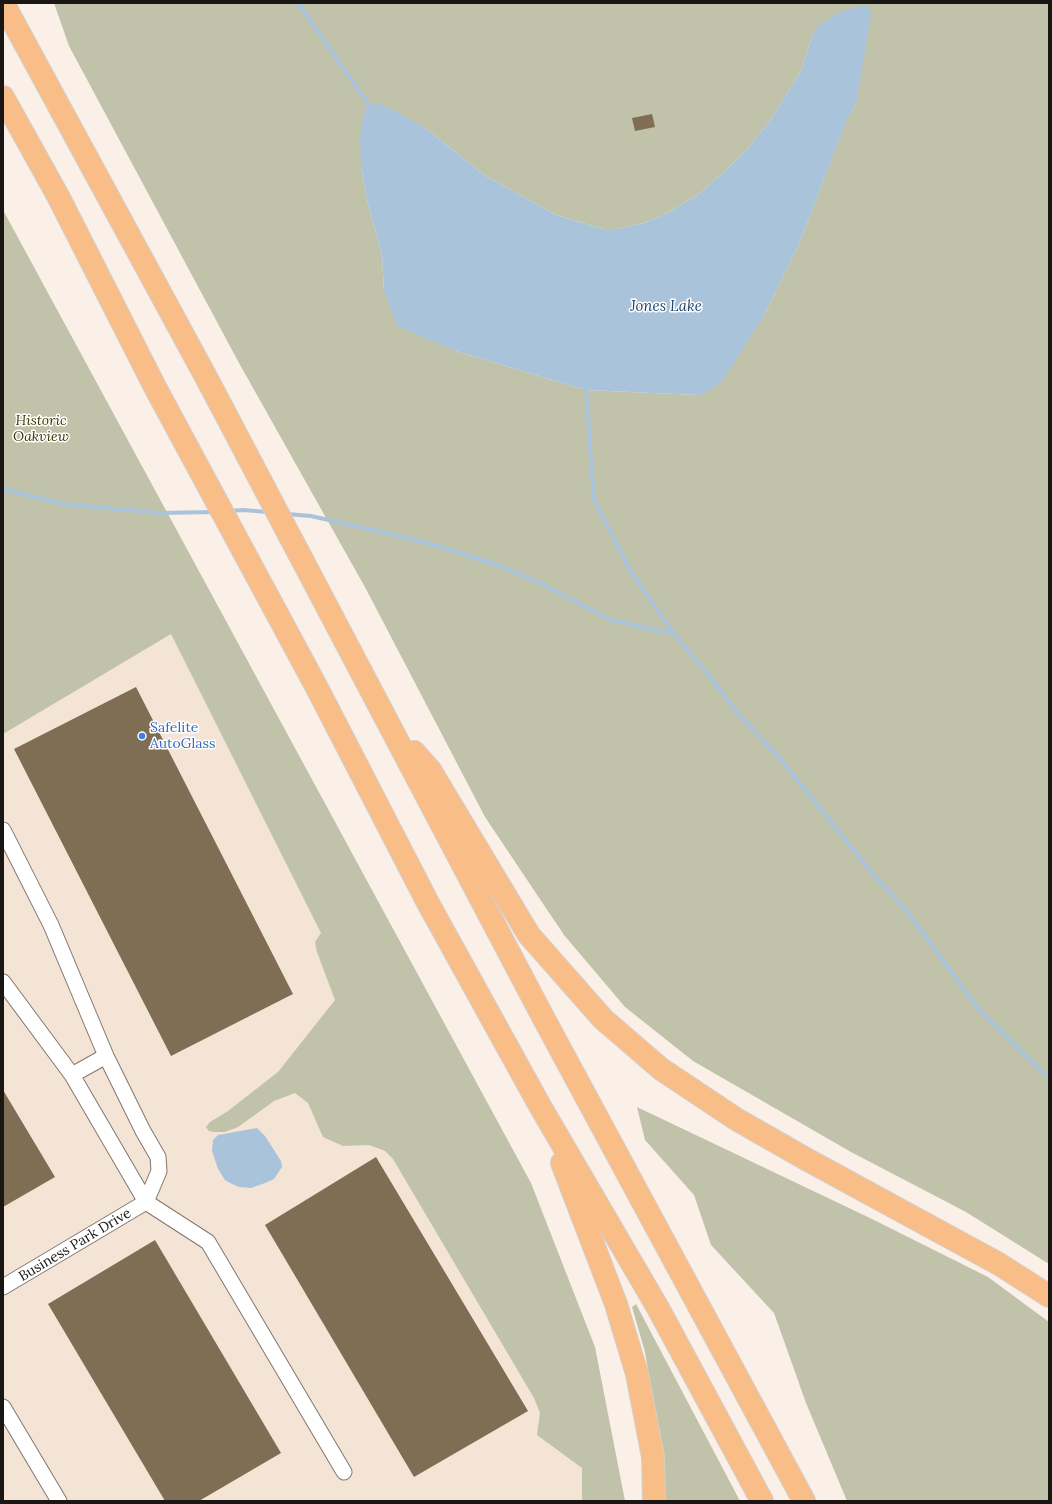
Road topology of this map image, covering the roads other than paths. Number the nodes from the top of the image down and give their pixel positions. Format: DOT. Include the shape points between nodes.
graph roads {
  1 [pos="4,3"];
  2 [pos="15,3"];
  3 [pos="30,51"];
  4 [pos="3,97"];
  5 [pos="3,114"];
  6 [pos="58,196"];
  7 [pos="389,724"];
  8 [pos="3,830"];
  9 [pos="3,982"];
  10 [pos="106,1056"];
  11 [pos="72,1075"];
  12 [pos="540,1106"];
  13 [pos="146,1202"];
  14 [pos="3,1287"];
  15 [pos="1049,1296"];
  16 [pos="3,1407"];
  17 [pos="344,1472"];
  18 [pos="59,1501"];
  19 [pos="654,1501"];
  20 [pos="762,1501"];
  21 [pos="804,1501"];
  1 -- 3 [label="highway"];
  2 -- 3 [label="highway"];
  3 -- 7 [label="highway"];
  4 -- 6 [label="highway"];
  5 -- 6 [label="highway"];
  6 -- 12 [label="highway" via="156,389 316,686 428,904"];
  7 -- 15 [label="highway" via="430,770 529,935 603,1019 660,1070 736,1119 999,1264"];
  7 -- 21 [label="highway" via="543,1017"];
  8 -- 10 [label="street" via="51,925"];
  9 -- 11 [label="street"];
  10 -- 11 [label="street"];
  10 -- 13 [label="street" via="158,1157 160,1172"];
  11 -- 13 [label="street"];
  12 -- 19 [label="highway" via="616,1304 637,1374 653,1457"];
  12 -- 20 [label="highway" via="658,1308"];
  13 -- 14 [label="street, Business Park Drive"];
  13 -- 17 [label="street" via="208,1242"];
  16 -- 18 [label="street"];
}
